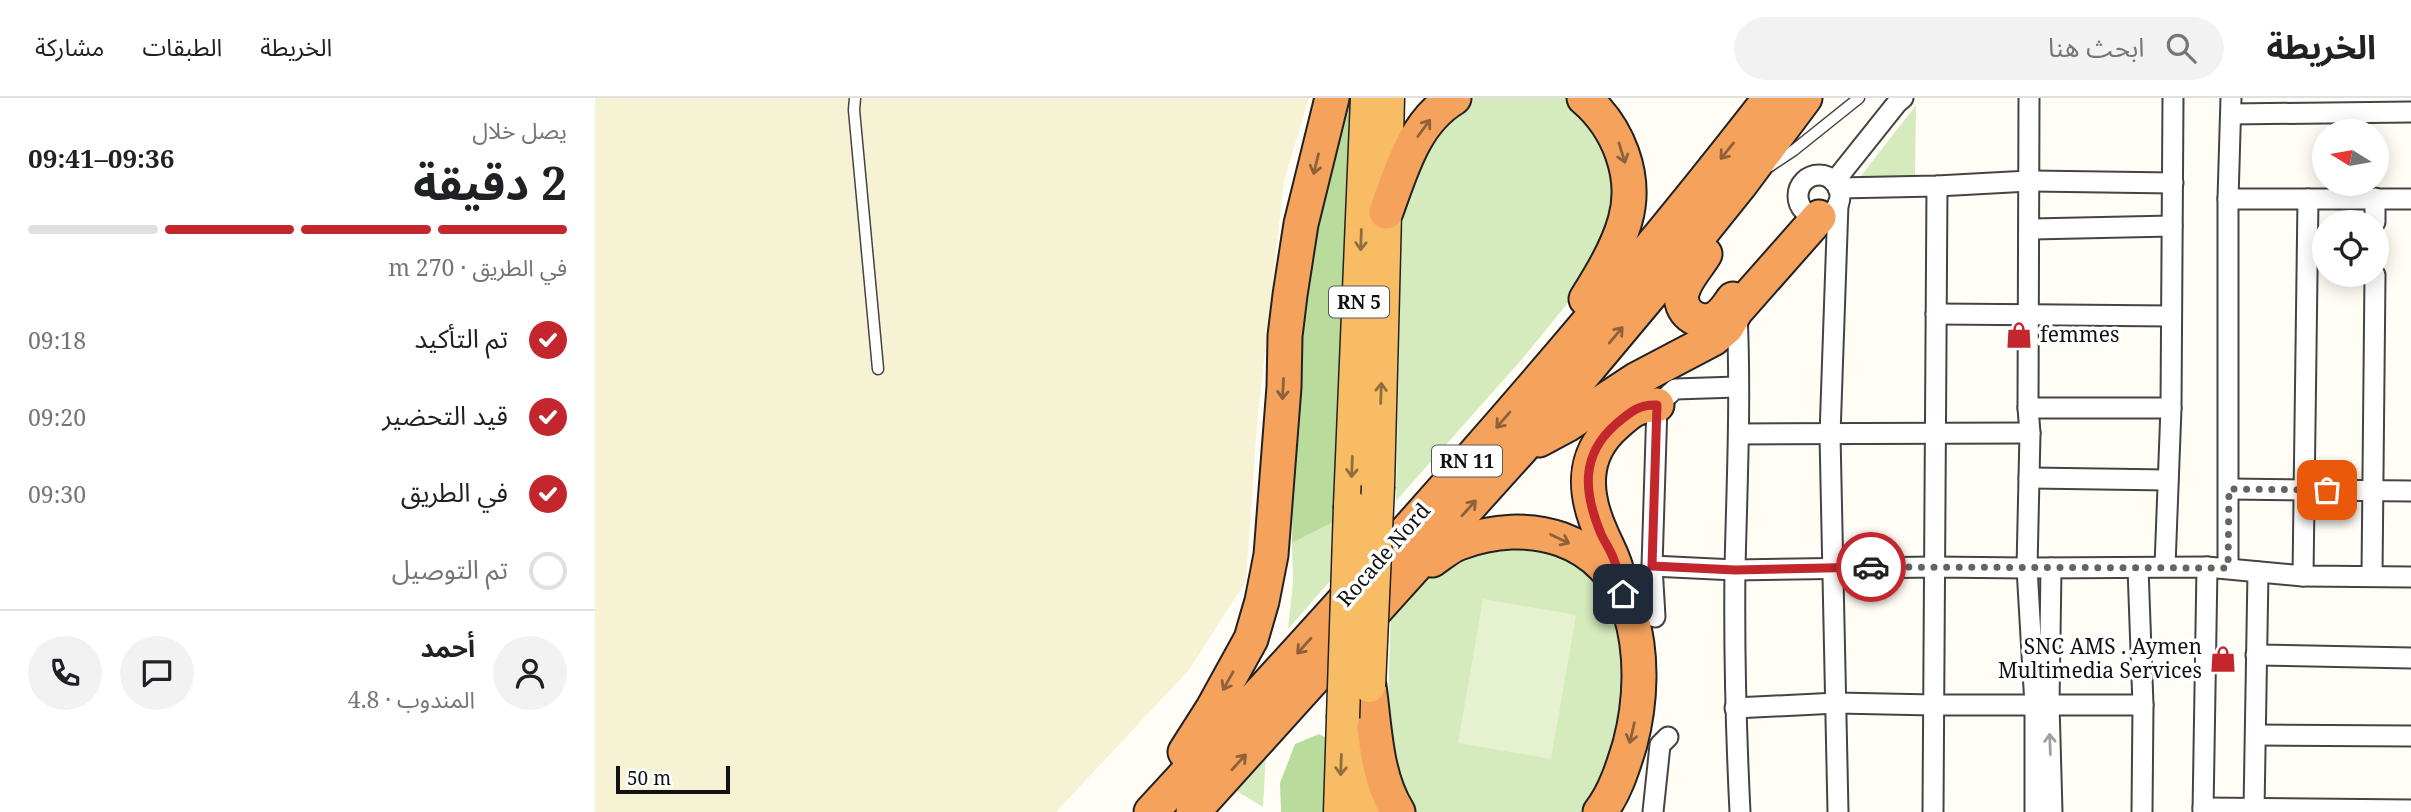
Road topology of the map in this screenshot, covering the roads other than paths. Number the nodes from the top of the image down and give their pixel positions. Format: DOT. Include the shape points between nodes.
graph roads {
  1 [pos="855,98"];
  2 [pos="1332,98"];
  3 [pos="1367,98"];
  4 [pos="1388,98"];
  5 [pos="1454,98"];
  6 [pos="1584,98"];
  7 [pos="1770,98"];
  8 [pos="1805,98"];
  9 [pos="1849,98"];
  10 [pos="1859,98"];
  11 [pos="1903,98"];
  12 [pos="2029,98"];
  13 [pos="2173,98"];
  14 [pos="2231,106"];
  15 [pos="2411,112"];
  16 [pos="1828,124"];
  17 [pos="2029,181"];
  18 [pos="2173,183"];
  19 [pos="1740,185"];
  20 [pos="1937,186"];
  21 [pos="1826,198"];
  22 [pos="2375,198"];
  23 [pos="2228,199"];
  24 [pos="2308,199"];
  25 [pos="2411,199"];
  26 [pos="2375,210"];
  27 [pos="1386,212"];
  28 [pos="2172,226"];
  29 [pos="2030,229"];
  30 [pos="2375,287"];
  31 [pos="1737,310"];
  32 [pos="2029,313"];
  33 [pos="1936,314"];
  34 [pos="2172,316"];
  35 [pos="878,369"];
  36 [pos="1536,383"];
  37 [pos="1737,387"];
  38 [pos="1657,405"];
  39 [pos="2028,408"];
  40 [pos="2171,408"];
  41 [pos="1935,433"];
  42 [pos="2030,433"];
  43 [pos="1739,434"];
  44 [pos="1830,435"];
  45 [pos="1521,449"];
  46 [pos="2029,478"];
  47 [pos="2168,480"];
  48 [pos="2229,489"];
  49 [pos="2304,490"];
  50 [pos="2373,490"];
  51 [pos="2411,491"];
  52 [pos="1652,566"];
  53 [pos="2165,566"];
  54 [pos="1933,567"];
  55 [pos="2207,567"];
  56 [pos="1833,568"];
  57 [pos="2027,568"];
  58 [pos="2051,568"];
  59 [pos="2138,568"];
  60 [pos="2228,568"];
  61 [pos="1735,570"];
  62 [pos="2258,572"];
  63 [pos="2372,575"];
  64 [pos="2303,576"];
  65 [pos="1407,577"];
  66 [pos="2411,577"];
  67 [pos="1623,594"];
  68 [pos="1655,617"];
  69 [pos="2256,655"];
  70 [pos="2411,658"];
  71 [pos="1369,686"];
  72 [pos="1837,703"];
  73 [pos="2042,704"];
  74 [pos="1934,705"];
  75 [pos="2143,705"];
  76 [pos="1735,708"];
  77 [pos="2257,735"];
  78 [pos="2411,736"];
  79 [pos="1668,737"];
  80 [pos="2203,810"];
  81 [pos="2254,810"];
  82 [pos="2411,810"];
  83 [pos="2379,811"];
  84 [pos="1149,812"];
  85 [pos="1193,812"];
  86 [pos="1340,812"];
  87 [pos="1364,812"];
  88 [pos="1398,812"];
  89 [pos="1600,812"];
  90 [pos="1653,812"];
  91 [pos="1740,812"];
  92 [pos="1838,812"];
  93 [pos="1933,812"];
  94 [pos="2035,812"];
  95 [pos="2052,812"];
  96 [pos="2142,812"];
  1 -- 35 [label="lane"];
  2 -- 84 [label="highway, one-way" via="1301,224 1290,295 1271,555 1262,601 1251,639"];
  3 -- 86 [label="highway, RN 5, one-way, bridge"];
  4 -- 27 [label="highway, RN 5"];
  27 -- 5 [label="highway, one-way" via="1409,149 1444,104"];
  6 -- 36 [label="highway, one-way" via="1609,124 1619,143 1630,195 1625,222 1606,265"];
  7 -- 36 [label="highway, Rocade Nord / RN 11, one-way"];
  8 -- 19 [label="highway, Rocade Nord / RN 11"];
  9 -- 16 [label="lane"];
  10 -- 16 [label="lane"];
  11 -- 21 [label="street"];
  12 -- 17 [label="street"];
  13 -- 18 [label="street"];
  14 -- 15 [label="street"];
  14 -- 23 [label="street"];
  16 -- 19 [label="lane"];
  17 -- 18 [label="street"];
  17 -- 20 [label="street"];
  17 -- 29 [label="street"];
  18 -- 28 [label="street"];
  19 -- 21 [label="highway" via="1683,289 1684,309 1700,320 1713,320 1723,312 1784,231"];
  45 -- 19 [label="highway, Rocade Nord / RN 11, one-way"];
  20 -- 21 [label="street"];
  20 -- 33 [label="street"];
  21 -- 31 [label="highway"];
  21 -- 44 [label="street"];
  22 -- 24 [label="street"];
  22 -- 25 [label="street"];
  22 -- 26 [label="street"];
  23 -- 24 [label="street"];
  23 -- 48 [label="street"];
  24 -- 49 [label="street"];
  71 -- 27 [label="highway, RN 5, one-way, bridge"];
  28 -- 29 [label="street"];
  28 -- 34 [label="street"];
  29 -- 32 [label="street"];
  30 -- 50 [label="street"];
  31 -- 37 [label="street"];
  31 -- 45 [label="highway" via="1713,339"];
  32 -- 33 [label="street"];
  32 -- 34 [label="street"];
  32 -- 39 [label="street"];
  33 -- 41 [label="street"];
  34 -- 40 [label="street"];
  36 -- 84 [label="highway, Rocade Nord / RN 11, one-way" via="1309,641"];
  37 -- 38 [label="street" via="1675,389"];
  37 -- 43 [label="street"];
  38 -- 52 [label="street"];
  38 -- 67 [label="highway" via="1632,409 1601,438 1589,467 1588,499 1615,561"];
  39 -- 40 [label="street"];
  39 -- 42 [label="street"];
  40 -- 47 [label="street"];
  41 -- 42 [label="street"];
  41 -- 44 [label="street"];
  41 -- 54 [label="street"];
  42 -- 46 [label="street"];
  43 -- 44 [label="street"];
  43 -- 61 [label="street"];
  44 -- 56 [label="street"];
  65 -- 45 [label="highway, Rocade Nord / RN 11, one-way"];
  46 -- 47 [label="street"];
  46 -- 57 [label="street"];
  47 -- 53 [label="street"];
  48 -- 49 [label="street"];
  48 -- 60 [label="street"];
  49 -- 50 [label="street"];
  49 -- 64 [label="street"];
  50 -- 51 [label="street"];
  50 -- 63 [label="street"];
  52 -- 61 [label="street"];
  52 -- 68 [label="street"];
  53 -- 55 [label="street"];
  53 -- 59 [label="street"];
  54 -- 56 [label="street"];
  54 -- 57 [label="street"];
  54 -- 74 [label="street"];
  55 -- 60 [label="street"];
  55 -- 80 [label="street"];
  56 -- 61 [label="street"];
  56 -- 72 [label="street"];
  57 -- 58 [label="street"];
  57 -- 73 [label="street"];
  58 -- 59 [label="street"];
  58 -- 73 [label="street"];
  59 -- 75 [label="street"];
  60 -- 62 [label="street"];
  61 -- 76 [label="street"];
  62 -- 64 [label="street"];
  62 -- 69 [label="street"];
  63 -- 64 [label="street"];
  63 -- 66 [label="street"];
  65 -- 67 [label="highway, one-way" via="1457,544 1523,531 1547,533 1585,552 1602,564"];
  85 -- 65 [label="highway, Rocade Nord / RN 11, one-way"];
  67 -- 89 [label="highway, one-way" via="1639,647 1634,728 1624,765"];
  69 -- 70 [label="street"];
  69 -- 77 [label="street"];
  71 -- 87 [label="highway, RN 5"];
  71 -- 88 [label="highway" via="1381,772"];
  72 -- 74 [label="street"];
  72 -- 76 [label="street"];
  72 -- 92 [label="street"];
  73 -- 74 [label="street"];
  73 -- 75 [label="street"];
  73 -- 94 [label="street"];
  95 -- 73 [label="street, one-way"];
  74 -- 93 [label="street"];
  75 -- 96 [label="street"];
  76 -- 91 [label="street"];
  77 -- 78 [label="street"];
  77 -- 81 [label="street"];
  79 -- 90 [label="street" via="1660,745"];
  80 -- 81 [label="street"];
  81 -- 83 [label="street"];
  82 -- 83 [label="street"];
}
